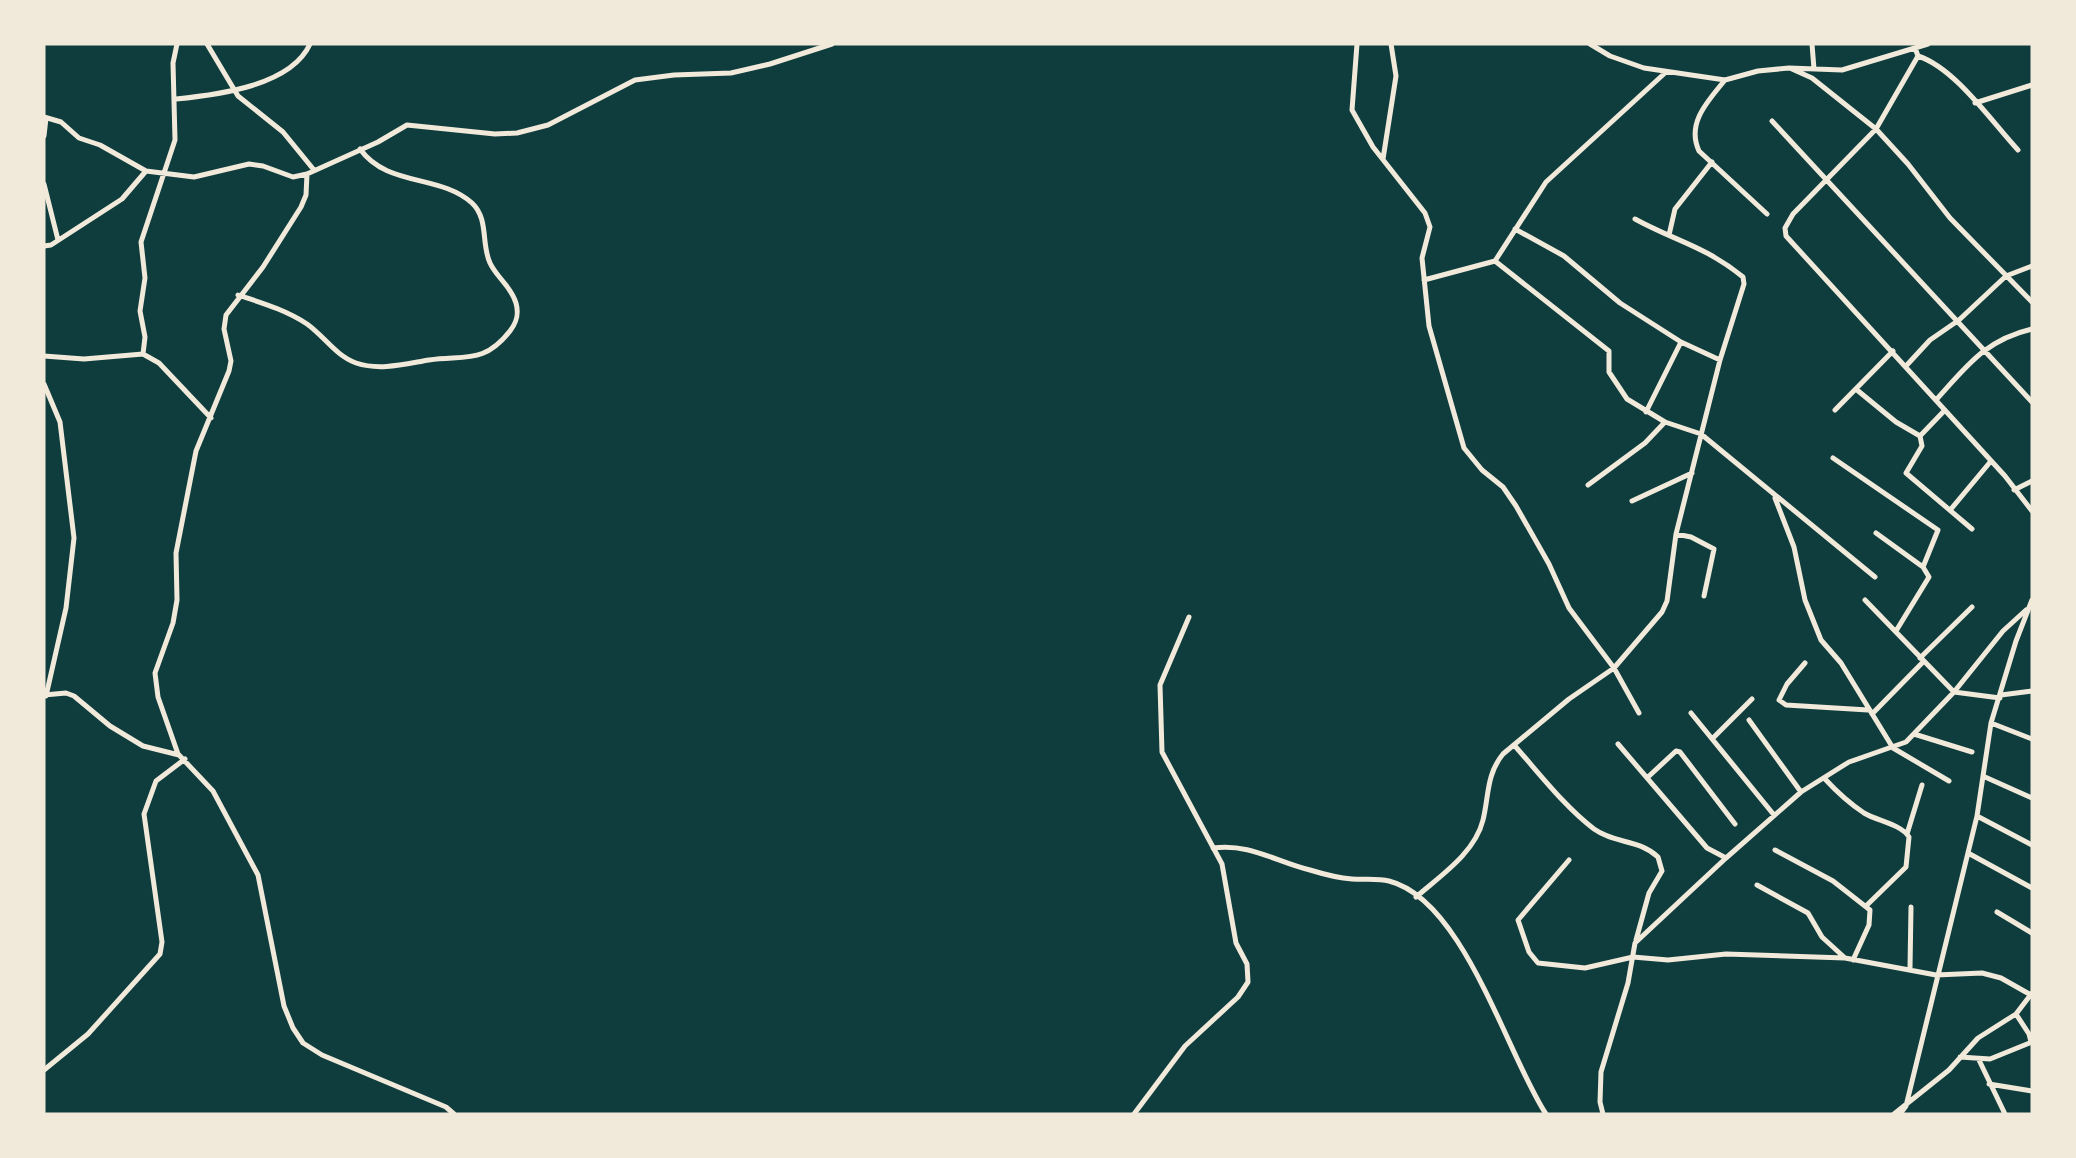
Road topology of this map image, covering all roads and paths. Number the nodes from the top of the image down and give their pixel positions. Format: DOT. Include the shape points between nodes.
graph roads {
  1 [pos="177,44"];
  2 [pos="207,44"];
  3 [pos="310,44"];
  4 [pos="832,44"];
  5 [pos="1357,44"];
  6 [pos="1391,44"];
  7 [pos="1590,44"];
  8 [pos="1812,44"];
  9 [pos="1928,44"];
  10 [pos="1915,48"];
  11 [pos="1918,56"];
  12 [pos="1789,68"];
  13 [pos="1814,69"];
  14 [pos="1666,72"];
  15 [pos="1725,80"];
  16 [pos="2032,85"];
  17 [pos="235,90"];
  18 [pos="176,99"];
  19 [pos="1975,103"];
  20 [pos="45,118"];
  21 [pos="1772,121"];
  22 [pos="1876,129"];
  23 [pos="44,136"];
  24 [pos="360,149"];
  25 [pos="2018,150"];
  26 [pos="1383,159"];
  27 [pos="1712,162"];
  28 [pos="314,170"];
  29 [pos="146,171"];
  30 [pos="163,172"];
  31 [pos="307,174"];
  32 [pos="1827,182"];
  33 [pos="44,184"];
  34 [pos="1767,214"];
  35 [pos="1635,219"];
  36 [pos="1515,229"];
  37 [pos="1668,235"];
  38 [pos="58,240"];
  39 [pos="44,246"];
  40 [pos="1495,261"];
  41 [pos="2032,266"];
  42 [pos="2006,276"];
  43 [pos="1424,280"];
  44 [pos="239,295"];
  45 [pos="2032,302"];
  46 [pos="1958,320"];
  47 [pos="2032,329"];
  48 [pos="1681,342"];
  49 [pos="1984,348"];
  50 [pos="1893,351"];
  51 [pos="143,354"];
  52 [pos="44,356"];
  53 [pos="1720,360"];
  54 [pos="1906,366"];
  55 [pos="44,384"];
  56 [pos="1857,390"];
  57 [pos="1936,400"];
  58 [pos="2032,402"];
  59 [pos="1835,410"];
  60 [pos="1945,410"];
  61 [pos="1646,412"];
  62 [pos="211,418"];
  63 [pos="1665,422"];
  64 [pos="1702,434"];
  65 [pos="1920,436"];
  66 [pos="1833,458"];
  67 [pos="1991,461"];
  68 [pos="1692,473"];
  69 [pos="2032,481"];
  70 [pos="1588,485"];
  71 [pos="2014,490"];
  72 [pos="1773,495"];
  73 [pos="1632,501"];
  74 [pos="1951,509"];
  75 [pos="2032,511"];
  76 [pos="1972,529"];
  77 [pos="1877,533"];
  78 [pos="1676,534"];
  79 [pos="1923,567"];
  80 [pos="1875,577"];
  81 [pos="1704,596"];
  82 [pos="1865,600"];
  83 [pos="2032,600"];
  84 [pos="1972,607"];
  85 [pos="2026,610"];
  86 [pos="1189,617"];
  87 [pos="2032,622"];
  88 [pos="2023,624"];
  89 [pos="1896,631"];
  90 [pos="1921,660"];
  91 [pos="1805,663"];
  92 [pos="1614,668"];
  93 [pos="2032,691"];
  94 [pos="1954,692"];
  95 [pos="45,696"];
  96 [pos="2001,696"];
  97 [pos="1752,699"];
  98 [pos="1870,712"];
  99 [pos="1639,713"];
  100 [pos="1691,713"];
  101 [pos="1749,720"];
  102 [pos="1991,723"];
  103 [pos="1914,734"];
  104 [pos="1713,738"];
  105 [pos="2032,739"];
  106 [pos="1618,744"];
  107 [pos="1514,745"];
  108 [pos="1893,748"];
  109 [pos="1972,752"];
  110 [pos="181,757"];
  111 [pos="1648,777"];
  112 [pos="1985,777"];
  113 [pos="1825,779"];
  114 [pos="1949,781"];
  115 [pos="1922,785"];
  116 [pos="1801,792"];
  117 [pos="2032,799"];
  118 [pos="1774,815"];
  119 [pos="1977,816"];
  120 [pos="1735,824"];
  121 [pos="1908,834"];
  122 [pos="2032,845"];
  123 [pos="1213,848"];
  124 [pos="1775,850"];
  125 [pos="1968,853"];
  126 [pos="1726,858"];
  127 [pos="1569,860"];
  128 [pos="1757,885"];
  129 [pos="2032,888"];
  130 [pos="1416,897"];
  131 [pos="1866,906"];
  132 [pos="1911,907"];
  133 [pos="1997,912"];
  134 [pos="2032,933"];
  135 [pos="1635,943"];
  136 [pos="1633,957"];
  137 [pos="1845,958"];
  138 [pos="1853,960"];
  139 [pos="1909,968"];
  140 [pos="1936,975"];
  141 [pos="2031,994"];
  142 [pos="2016,1014"];
  143 [pos="2032,1042"];
  144 [pos="1960,1057"];
  145 [pos="1979,1060"];
  146 [pos="44,1070"];
  147 [pos="1989,1084"];
  148 [pos="2032,1091"];
  149 [pos="1541,1106"];
  150 [pos="1906,1106"];
  151 [pos="454,1114"];
  152 [pos="1135,1114"];
  153 [pos="1539,1114"];
  154 [pos="1546,1114"];
  155 [pos="1603,1114"];
  156 [pos="1894,1114"];
  157 [pos="1900,1114"];
  158 [pos="2005,1114"];
  1 -- 18 [label="street" via="173,63"];
  2 -- 17 [label="street"];
  3 -- 17 [label="street" via="293,66"];
  4 -- 24 [label="street" via="731,73 635,80 548,125 517,133 407,125"];
  5 -- 26 [label="street" via="1352,110"];
  6 -- 26 [label="street" via="1396,76"];
  7 -- 14 [label="street" via="1610,56"];
  8 -- 13 [label="street"];
  9 -- 10 [label="street"];
  10 -- 11 [label="street"];
  10 -- 13 [label="street" via="1842,70"];
  11 -- 19 [label="street" via="1933,61"];
  11 -- 22 [label="street"];
  12 -- 13 [label="street"];
  12 -- 15 [label="street"];
  12 -- 22 [label="street" via="1812,78"];
  14 -- 15 [label="street"];
  14 -- 36 [label="street" via="1546,182"];
  15 -- 27 [label="street" via="1704,107 1693,132 1699,151"];
  16 -- 19 [label="street"];
  17 -- 18 [label="street"];
  17 -- 28 [label="street" via="251,109 283,132"];
  18 -- 30 [label="street" via="175,140"];
  19 -- 25 [label="street"];
  20 -- 23 [label="street"];
  20 -- 29 [label="street" via="61,122 79,138"];
  21 -- 32 [label="street"];
  22 -- 32 [label="street"];
  22 -- 42 [label="street" via="1950,218"];
  24 -- 28 [label="street"];
  24 -- 44 [label="street" via="376,165 400,177 452,192 472,203 481,218 489,260 513,294 519,313 498,346 472,358 402,366 358,364 303,321"];
  26 -- 43 [label="street" via="1425,213 1430,227 1422,258"];
  27 -- 34 [label="street"];
  27 -- 37 [label="street" via="1675,209"];
  28 -- 31 [label="street"];
  29 -- 30 [label="street"];
  29 -- 38 [label="street" via="122,199"];
  30 -- 31 [label="street" via="194,177 248,164 289,176"];
  30 -- 51 [label="street" via="141,242"];
  31 -- 44 [label="street" via="301,207"];
  32 -- 46 [label="street"];
  32 -- 50 [label="street" via="1793,214 1786,236"];
  33 -- 38 [label="street"];
  35 -- 37 [label="street"];
  36 -- 40 [label="street"];
  36 -- 48 [label="street" via="1564,256 1620,303"];
  37 -- 53 [label="street" via="1707,251 1743,277"];
  38 -- 39 [label="street"];
  40 -- 43 [label="street"];
  40 -- 61 [label="street" via="1609,351 1614,383"];
  41 -- 42 [label="street"];
  42 -- 45 [label="street"];
  42 -- 46 [label="street"];
  43 -- 92 [label="street" via="1437,364 1464,448 1516,506 1569,608"];
  44 -- 62 [label="street" via="226,315 231,361"];
  46 -- 49 [label="street"];
  46 -- 54 [label="street" via="1930,340"];
  47 -- 49 [label="street"];
  48 -- 53 [label="street"];
  48 -- 61 [label="street"];
  49 -- 57 [label="street"];
  49 -- 58 [label="street"];
  50 -- 54 [label="street"];
  50 -- 56 [label="street"];
  51 -- 52 [label="street" via="84,359"];
  51 -- 62 [label="street" via="159,363"];
  53 -- 64 [label="street"];
  54 -- 57 [label="street"];
  55 -- 95 [label="street" via="60,422 74,538 58,649"];
  56 -- 59 [label="street"];
  56 -- 65 [label="street"];
  57 -- 60 [label="street"];
  60 -- 65 [label="street"];
  60 -- 67 [label="street"];
  61 -- 63 [label="street"];
  62 -- 110 [label="street" via="196,452 186,495 176,553 173,623 155,673 158,697"];
  63 -- 64 [label="street"];
  63 -- 70 [label="street" via="1646,443"];
  64 -- 68 [label="street"];
  64 -- 72 [label="street"];
  65 -- 74 [label="street" via="1922,446 1906,473"];
  66 -- 79 [label="street" via="1938,530"];
  67 -- 71 [label="street"];
  67 -- 74 [label="street"];
  68 -- 73 [label="street"];
  68 -- 78 [label="street"];
  69 -- 71 [label="street"];
  71 -- 75 [label="street"];
  72 -- 80 [label="street"];
  72 -- 98 [label="street" via="1794,547 1805,600 1821,640 1841,663"];
  74 -- 76 [label="street"];
  77 -- 79 [label="street"];
  78 -- 81 [label="street" via="1714,549"];
  78 -- 92 [label="street" via="1662,612"];
  79 -- 89 [label="street" via="1929,580"];
  82 -- 89 [label="street"];
  83 -- 85 [label="street"];
  84 -- 90 [label="street"];
  85 -- 88 [label="street"];
  85 -- 94 [label="street"];
  86 -- 123 [label="street" via="1160,685 1162,752"];
  87 -- 88 [label="street"];
  88 -- 96 [label="street"];
  89 -- 90 [label="street"];
  90 -- 94 [label="street"];
  90 -- 98 [label="street"];
  91 -- 98 [label="street" via="1779,700 1786,705"];
  92 -- 99 [label="street"];
  92 -- 107 [label="street"];
  93 -- 96 [label="street"];
  94 -- 96 [label="street"];
  94 -- 103 [label="street"];
  95 -- 110 [label="street" via="75,696 143,746"];
  96 -- 102 [label="street"];
  97 -- 104 [label="street"];
  98 -- 108 [label="street"];
  100 -- 104 [label="street"];
  101 -- 116 [label="street"];
  102 -- 105 [label="street"];
  102 -- 112 [label="street"];
  103 -- 108 [label="street"];
  103 -- 109 [label="street"];
  104 -- 118 [label="street"];
  106 -- 111 [label="street"];
  107 -- 130 [label="street" via="1494,765 1484,818 1468,848"];
  107 -- 135 [label="street" via="1594,829 1611,839 1631,840 1658,857 1661,871"];
  108 -- 113 [label="street" via="1849,762"];
  108 -- 114 [label="street"];
  110 -- 146 [label="street" via="156,781 145,814 160,954 88,1034"];
  110 -- 151 [label="street" via="223,805 258,875 284,1006 303,1043"];
  111 -- 120 [label="street" via="1681,752"];
  111 -- 126 [label="street" via="1707,848"];
  112 -- 117 [label="street"];
  112 -- 119 [label="street"];
  113 -- 116 [label="street"];
  113 -- 121 [label="street" via="1843,799"];
  115 -- 121 [label="street"];
  116 -- 118 [label="street"];
  118 -- 126 [label="street"];
  119 -- 122 [label="street"];
  119 -- 125 [label="street"];
  121 -- 131 [label="street" via="1906,867"];
  123 -- 130 [label="street" via="1247,847 1308,870 1389,881"];
  123 -- 152 [label="street" via="1222,864 1248,982 1185,1046"];
  124 -- 131 [label="street" via="1833,881"];
  125 -- 129 [label="street"];
  125 -- 140 [label="street"];
  126 -- 135 [label="street"];
  127 -- 136 [label="street" via="1518,920 1533,960 1585,968"];
  128 -- 137 [label="street" via="1808,913 1822,937"];
  130 -- 149 [label="street" via="1431,909 1472,963"];
  131 -- 138 [label="street" via="1871,915 1869,925"];
  132 -- 139 [label="street"];
  133 -- 134 [label="street"];
  135 -- 136 [label="street"];
  136 -- 137 [label="street"];
  136 -- 155 [label="street" via="1601,1072"];
  137 -- 138 [label="street"];
  138 -- 139 [label="street"];
  139 -- 140 [label="street"];
  140 -- 141 [label="street" via="1982,973"];
  140 -- 150 [label="street"];
  141 -- 142 [label="street"];
  142 -- 143 [label="street"];
  142 -- 144 [label="street" via="1978,1038"];
  143 -- 145 [label="street"];
  144 -- 145 [label="street"];
  144 -- 150 [label="street"];
  145 -- 147 [label="street"];
  147 -- 148 [label="street"];
  147 -- 158 [label="street"];
  149 -- 153 [label="street"];
  149 -- 154 [label="street"];
  150 -- 156 [label="street"];
  150 -- 157 [label="street"];
}
